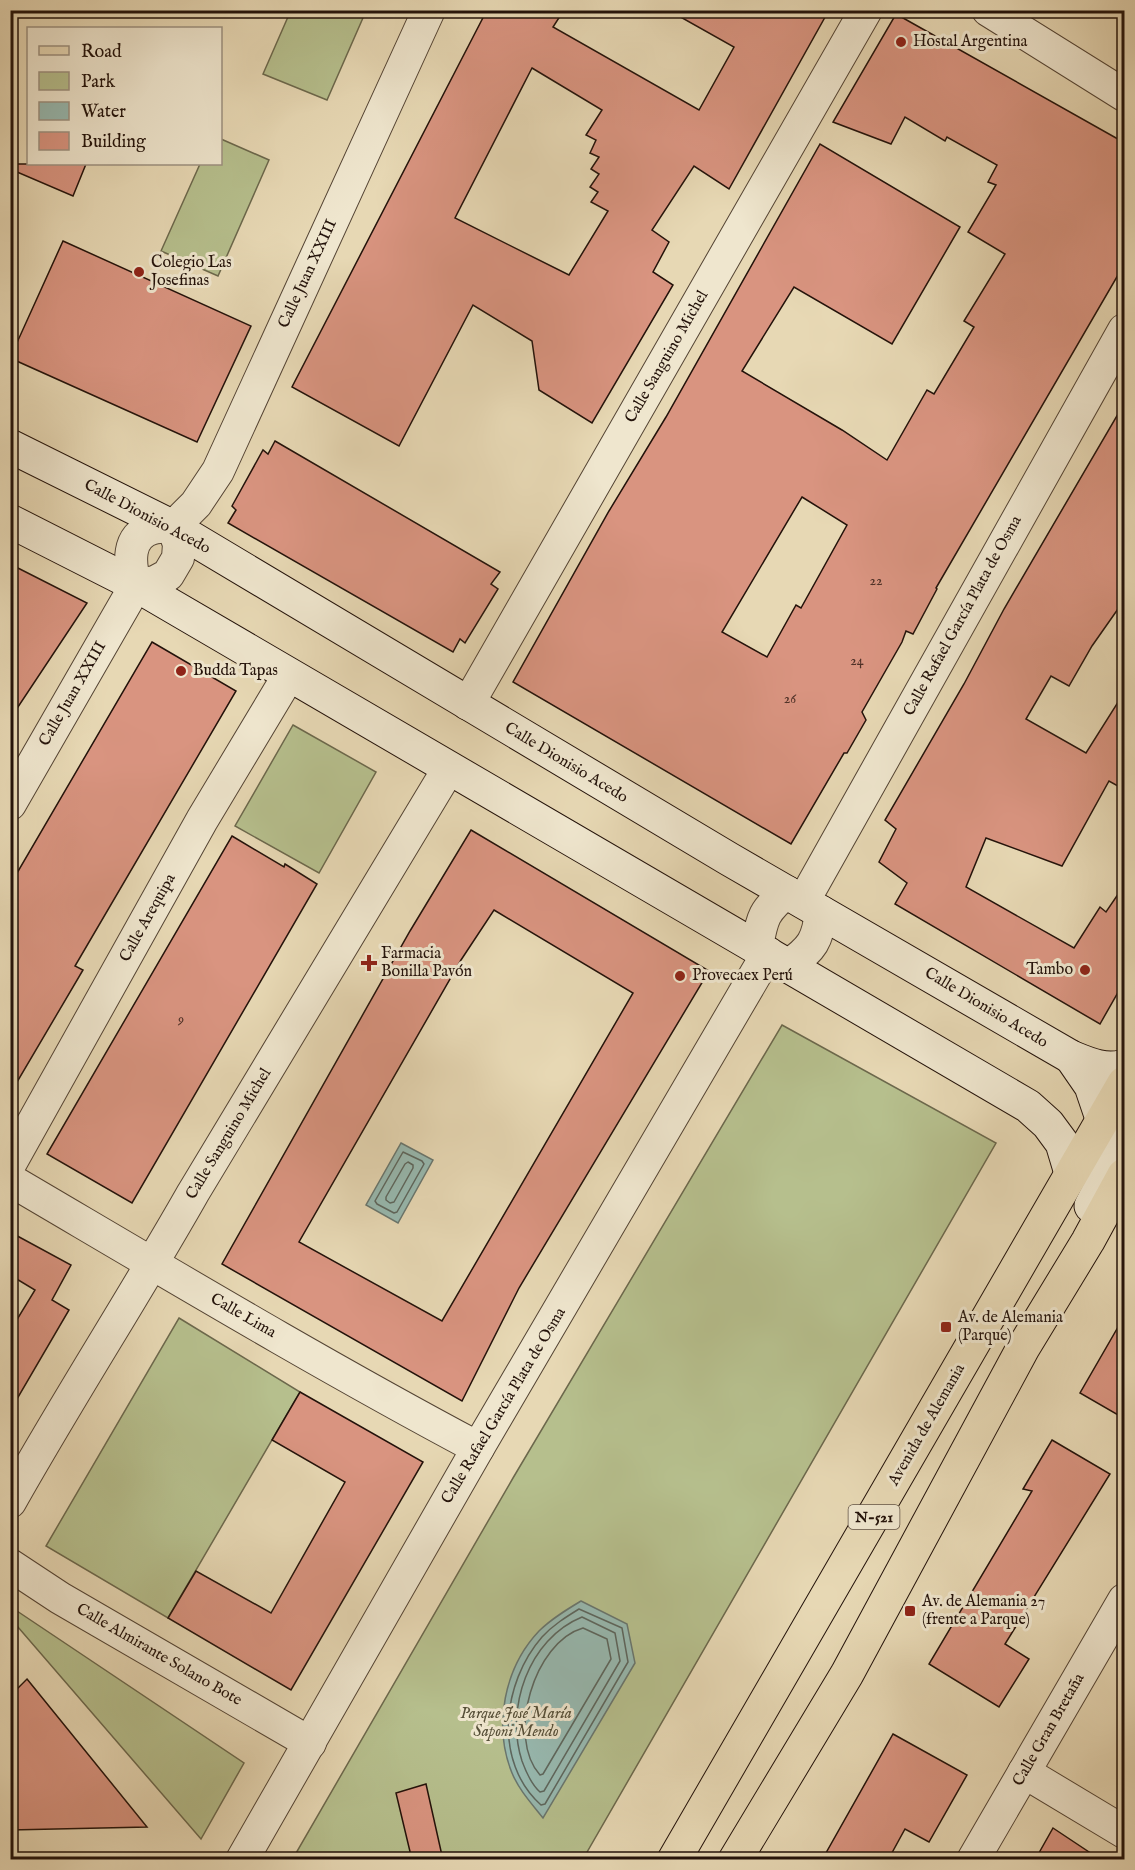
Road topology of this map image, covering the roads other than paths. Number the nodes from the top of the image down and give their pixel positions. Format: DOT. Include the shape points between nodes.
graph roads {
  1 [pos="429,10"];
  2 [pos="866,10"];
  3 [pos="988,10"];
  4 [pos="1125,95"];
  5 [pos="1125,330"];
  6 [pos="10,446"];
  7 [pos="10,521"];
  8 [pos="172,527"];
  9 [pos="136,585"];
  10 [pos="289,675"];
  11 [pos="468,704"];
  12 [pos="449,768"];
  13 [pos="10,804"];
  14 [pos="804,902"];
  15 [pos="772,955"];
  16 [pos="1071,1057"];
  17 [pos="1125,1066"];
  18 [pos="1125,1083"];
  19 [pos="1028,1106"];
  20 [pos="1114,1118"];
  21 [pos="10,1164"];
  22 [pos="1071,1173"];
  23 [pos="1125,1175"];
  24 [pos="10,1180"];
  25 [pos="152,1265"];
  26 [pos="1023,1348"];
  27 [pos="478,1448"];
  28 [pos="10,1502"];
  29 [pos="10,1566"];
  30 [pos="1125,1600"];
  31 [pos="309,1743"];
  32 [pos="1024,1772"];
  33 [pos="1125,1832"];
  34 [pos="242,1860"];
  35 [pos="675,1860"];
  36 [pos="735,1860"];
  37 [pos="973,1860"];
  1 -- 8 [label="street, Calle Juan XXIII" via="218,471 196,504"];
  2 -- 11 [label="street, Calle Sanguino Michel"];
  3 -- 4 [label="street"];
  5 -- 14 [label="street, Calle Rafael García Plata de Osma"];
  6 -- 8 [label="main road, Calle Dionisio Acedo"];
  7 -- 9 [label="main road"];
  8 -- 9 [label="street" via="179,544 178,558 168,575"];
  8 -- 11 [label="main road, Calle Dionisio Acedo"];
  9 -- 10 [label="main road"];
  9 -- 13 [label="street, Calle Juan XXIII"];
  10 -- 12 [label="main road"];
  10 -- 21 [label="street, Calle Arequipa" via="202,820"];
  11 -- 14 [label="main road, Calle Dionisio Acedo"];
  12 -- 15 [label="main road"];
  12 -- 25 [label="street, Calle Sanguino Michel"];
  14 -- 15 [label="street" via="771,905 762,923"];
  14 -- 15 [label="street" via="818,933 807,953"];
  14 -- 16 [label="main road, Calle Dionisio Acedo"];
  15 -- 19 [label="main road"];
  15 -- 27 [label="street, Calle Rafael García Plata de Osma"];
  16 -- 17 [label="main road, Calle Dionisio Acedo" via="1097,1067"];
  16 -- 20 [label="main road"];
  18 -- 20 [label="main road, Avenida de Alemania / N-521"];
  19 -- 20 [label="main road" via="1075,1125"];
  19 -- 22 [label="main road" via="1062,1143"];
  20 -- 22 [label="main road, Avenida de Alemania / N-521"];
  20 -- 26 [label="main road" via="1112,1165"];
  22 -- 35 [label="main road, Avenida de Alemania / N-521"];
  23 -- 26 [label="main road, N-521"];
  24 -- 25 [label="street, Calle Lima"];
  25 -- 27 [label="street, Calle Lima"];
  25 -- 28 [label="street, Calle Sanguino Michel"];
  26 -- 36 [label="main road, N-521" via="847,1674"];
  27 -- 31 [label="street, Calle Rafael García Plata de Osma"];
  29 -- 31 [label="street, Calle Almirante Solano Bote"];
  30 -- 32 [label="street, Calle Gran Bretaña"];
  31 -- 34 [label="street, Calle Rafael García Plata de Osma"];
  32 -- 33 [label="street"];
  32 -- 37 [label="street, Calle Gran Bretaña"];
}
